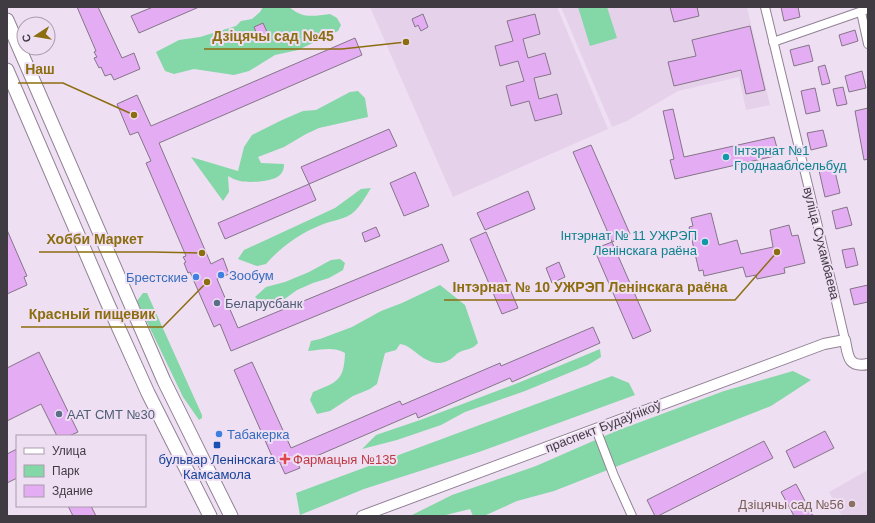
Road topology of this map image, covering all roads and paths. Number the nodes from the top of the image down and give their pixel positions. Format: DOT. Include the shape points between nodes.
graph roads {
  1 [pos="764,7"];
  2 [pos="865,10"];
  3 [pos="7,20"];
  4 [pos="773,42"];
  5 [pos="868,44"];
  6 [pos="7,70"];
  7 [pos="845,340"];
  8 [pos="868,364"];
  9 [pos="596,429"];
  10 [pos="210,516"];
  11 [pos="231,516"];
  12 [pos="362,516"];
  13 [pos="632,516"];
  1 -- 4 [label="street, вуліца Сухамбаева"];
  2 -- 4 [label="street"];
  2 -- 5 [label="street"];
  3 -- 11 [label="main road" via="164,381"];
  4 -- 7 [label="street, вуліца Сухамбаева"];
  6 -- 10 [label="main road" via="145,386"];
  7 -- 8 [label="street" via="847,354 852,362 859,366"];
  7 -- 9 [label="street, праспект Будаўнікоў" via="824,344"];
  9 -- 12 [label="street, праспект Будаўнікоў"];
  9 -- 13 [label="street"];
}
